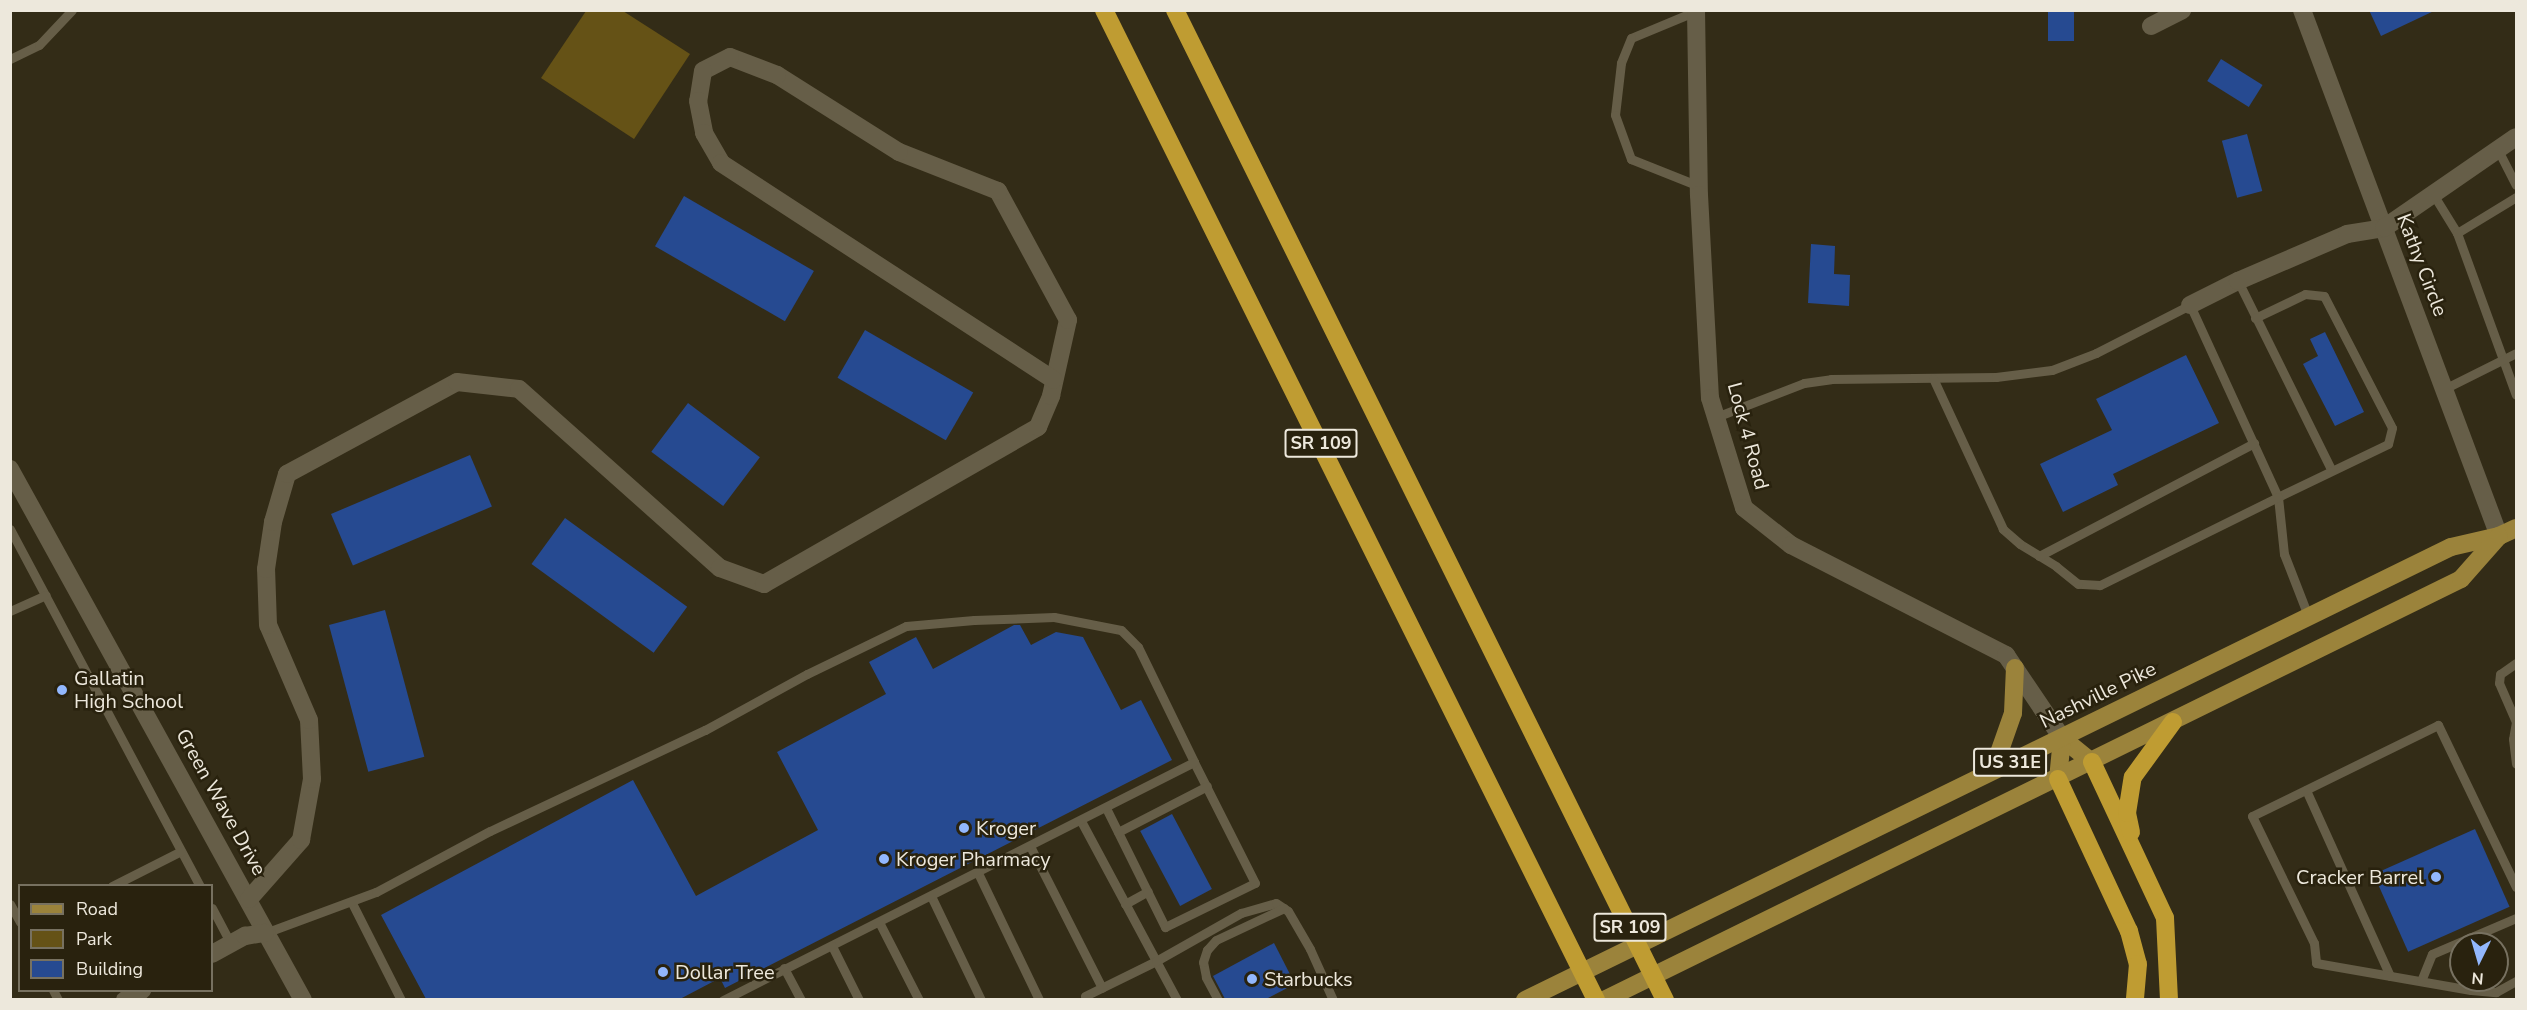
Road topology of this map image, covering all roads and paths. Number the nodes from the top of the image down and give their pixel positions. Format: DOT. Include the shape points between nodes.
graph roads {
  1 [pos="72,10"];
  2 [pos="1104,10"];
  3 [pos="1175,10"];
  4 [pos="2182,10"];
  5 [pos="2302,10"];
  6 [pos="1696,11"];
  7 [pos="2151,26"];
  8 [pos="10,59"];
  9 [pos="2517,137"];
  10 [pos="2498,150"];
  11 [pos="2517,185"];
  12 [pos="1699,186"];
  13 [pos="2433,194"];
  14 [pos="2517,198"];
  15 [pos="2384,228"];
  16 [pos="2457,233"];
  17 [pos="2238,280"];
  18 [pos="2190,305"];
  19 [pos="2255,318"];
  20 [pos="2517,353"];
  21 [pos="2502,360"];
  22 [pos="1933,378"];
  23 [pos="1054,380"];
  24 [pos="2444,389"];
  25 [pos="2517,395"];
  26 [pos="1716,417"];
  27 [pos="2254,443"];
  28 [pos="10,469"];
  29 [pos="2331,469"];
  30 [pos="2278,497"];
  31 [pos="2517,528"];
  32 [pos="10,529"];
  33 [pos="2499,536"];
  34 [pos="2039,556"];
  35 [pos="46,596"];
  36 [pos="10,611"];
  37 [pos="2309,618"];
  38 [pos="2517,663"];
  39 [pos="2015,668"];
  40 [pos="2088,696"];
  41 [pos="2074,706"];
  42 [pos="2174,722"];
  43 [pos="2516,722"];
  44 [pos="2062,738"];
  45 [pos="1194,762"];
  46 [pos="2092,762"];
  47 [pos="2517,765"];
  48 [pos="1981,777"];
  49 [pos="2058,778"];
  50 [pos="1207,786"];
  51 [pos="2306,790"];
  52 [pos="1107,808"];
  53 [pos="1081,821"];
  54 [pos="1119,832"];
  55 [pos="1030,846"];
  56 [pos="181,851"];
  57 [pos="2135,854"];
  58 [pos="978,873"];
  59 [pos="114,884"];
  60 [pos="199,884"];
  61 [pos="2517,887"];
  62 [pos="1148,891"];
  63 [pos="1232,894"];
  64 [pos="932,896"];
  65 [pos="249,899"];
  66 [pos="352,903"];
  67 [pos="10,904"];
  68 [pos="1125,904"];
  69 [pos="1284,908"];
  70 [pos="213,909"];
  71 [pos="1241,913"];
  72 [pos="18,918"];
  73 [pos="2517,918"];
  74 [pos="879,922"];
  75 [pos="265,933"];
  76 [pos="238,940"];
  77 [pos="832,946"];
  78 [pos="213,953"];
  79 [pos="1156,961"];
  80 [pos="784,968"];
  81 [pos="2390,976"];
  82 [pos="2421,981"];
  83 [pos="2517,981"];
  84 [pos="1102,988"];
  85 [pos="738,996"];
  86 [pos="1084,998"];
  87 [pos="303,999"];
  88 [pos="401,999"];
  89 [pos="723,999"];
  90 [pos="801,999"];
  91 [pos="859,999"];
  92 [pos="919,999"];
  93 [pos="981,999"];
  94 [pos="1039,999"];
  95 [pos="1177,999"];
  96 [pos="1218,999"];
  97 [pos="1334,999"];
  98 [pos="1525,999"];
  99 [pos="1596,999"];
  100 [pos="1604,999"];
  101 [pos="1665,999"];
  102 [pos="2135,999"];
  103 [pos="2169,999"];
  1 -- 8 [label="lane" via="39,45"];
  2 -- 99 [label="highway, SR 109"];
  3 -- 101 [label="highway, SR 109"];
  4 -- 7 [label="street"];
  5 -- 15 [label="street, Kathy Circle"];
  6 -- 12 [label="street, Lock 4 Road"];
  6 -- 12 [label="lane" via="1631,38 1621,63 1615,115 1631,159"];
  9 -- 10 [label="street"];
  10 -- 11 [label="lane"];
  10 -- 13 [label="street"];
  12 -- 26 [label="street, Lock 4 Road" via="1710,398"];
  13 -- 15 [label="street"];
  13 -- 16 [label="lane"];
  14 -- 16 [label="lane"];
  15 -- 17 [label="street" via="2347,234"];
  15 -- 24 [label="street, Kathy Circle"];
  16 -- 21 [label="lane"];
  17 -- 18 [label="street"];
  17 -- 19 [label="lane"];
  18 -- 22 [label="lane" via="2096,353 2052,370 1996,377"];
  18 -- 27 [label="lane"];
  19 -- 29 [label="lane"];
  19 -- 29 [label="lane" via="2305,294 2324,296 2392,428 2388,444"];
  20 -- 21 [label="lane"];
  21 -- 24 [label="lane"];
  21 -- 25 [label="lane"];
  22 -- 26 [label="lane" via="1804,383"];
  22 -- 34 [label="lane" via="2003,529"];
  23 -- 23 [label="street" via="1068,320 998,191 900,152 777,75 730,57 703,71 698,100 704,133 721,163"];
  23 -- 65 [label="street" via="1038,427 764,584 720,568 519,389 457,382 287,474 273,522 266,569 268,625 309,720 312,779 301,840"];
  24 -- 33 [label="street, Kathy Circle"];
  26 -- 39 [label="street, Lock 4 Road" via="1744,508 1791,545 2006,656"];
  27 -- 30 [label="lane"];
  27 -- 34 [label="lane"];
  28 -- 65 [label="street, Green Wave Drive"];
  29 -- 30 [label="lane"];
  30 -- 34 [label="lane" via="2100,585 2078,584"];
  30 -- 37 [label="lane" via="2284,554"];
  31 -- 33 [label="main road, Nashville Pike / US 31E"];
  32 -- 35 [label="lane"];
  33 -- 37 [label="main road, Nashville Pike / US 31E" via="2451,548"];
  33 -- 42 [label="main road, Nashville Pike / US 31E" via="2461,579"];
  35 -- 36 [label="lane"];
  35 -- 56 [label="lane"];
  37 -- 44 [label="main road, Nashville Pike / US 31E"];
  38 -- 43 [label="lane" via="2500,674 2499,683"];
  39 -- 44 [label="street, Lock 4 Road"];
  39 -- 48 [label="main road" via="2013,713 1999,753"];
  40 -- 41 [label="path"];
  42 -- 46 [label="main road, Nashville Pike / US 31E"];
  42 -- 57 [label="highway" via="2133,777 2127,813"];
  43 -- 47 [label="lane" via="2513,739"];
  44 -- 46 [label="main road"];
  44 -- 48 [label="main road, Nashville Pike / US 31E"];
  44 -- 49 [label="main road"];
  45 -- 50 [label="lane"];
  45 -- 52 [label="lane"];
  45 -- 66 [label="lane" via="1138,647 1121,630 1054,617 906,626 705,730 490,831"];
  46 -- 49 [label="main road, Nashville Pike / US 31E"];
  46 -- 57 [label="highway"];
  48 -- 98 [label="main road, Nashville Pike / US 31E"];
  49 -- 100 [label="main road, Nashville Pike / US 31E"];
  49 -- 102 [label="highway" via="2129,931 2138,964"];
  50 -- 54 [label="lane"];
  50 -- 63 [label="lane" via="1255,883"];
  51 -- 61 [label="lane" via="2438,725"];
  51 -- 81 [label="lane"];
  51 -- 81 [label="lane" via="2252,816 2314,943 2316,963"];
  52 -- 53 [label="lane"];
  52 -- 54 [label="lane"];
  53 -- 55 [label="lane"];
  53 -- 68 [label="lane"];
  54 -- 62 [label="lane"];
  55 -- 58 [label="lane"];
  55 -- 84 [label="lane"];
  56 -- 59 [label="lane"];
  56 -- 60 [label="lane"];
  57 -- 103 [label="highway" via="2165,918"];
  58 -- 64 [label="lane"];
  58 -- 94 [label="lane"];
  62 -- 63 [label="lane" via="1165,927"];
  62 -- 68 [label="lane"];
  63 -- 71 [label="lane"];
  64 -- 74 [label="lane"];
  64 -- 93 [label="lane"];
  65 -- 75 [label="street, Green Wave Drive"];
  66 -- 75 [label="lane"];
  66 -- 88 [label="lane"];
  67 -- 72 [label="lane"];
  68 -- 79 [label="lane"];
  69 -- 71 [label="lane" via="1276,903"];
  69 -- 96 [label="lane" via="1216,940 1207,950 1203,962 1206,977"];
  69 -- 97 [label="lane" via="1310,949"];
  70 -- 76 [label="lane"];
  71 -- 79 [label="lane"];
  73 -- 82 [label="lane" via="2432,954"];
  74 -- 77 [label="lane"];
  74 -- 92 [label="lane"];
  75 -- 76 [label="street"];
  75 -- 87 [label="street, Green Wave Drive"];
  76 -- 78 [label="street"];
  77 -- 80 [label="lane"];
  77 -- 91 [label="lane"];
  79 -- 84 [label="lane"];
  79 -- 95 [label="lane"];
  80 -- 85 [label="lane"];
  80 -- 90 [label="lane"];
  81 -- 82 [label="lane"];
  82 -- 83 [label="lane" via="2496,992"];
  84 -- 86 [label="lane"];
  85 -- 89 [label="lane"];
}
